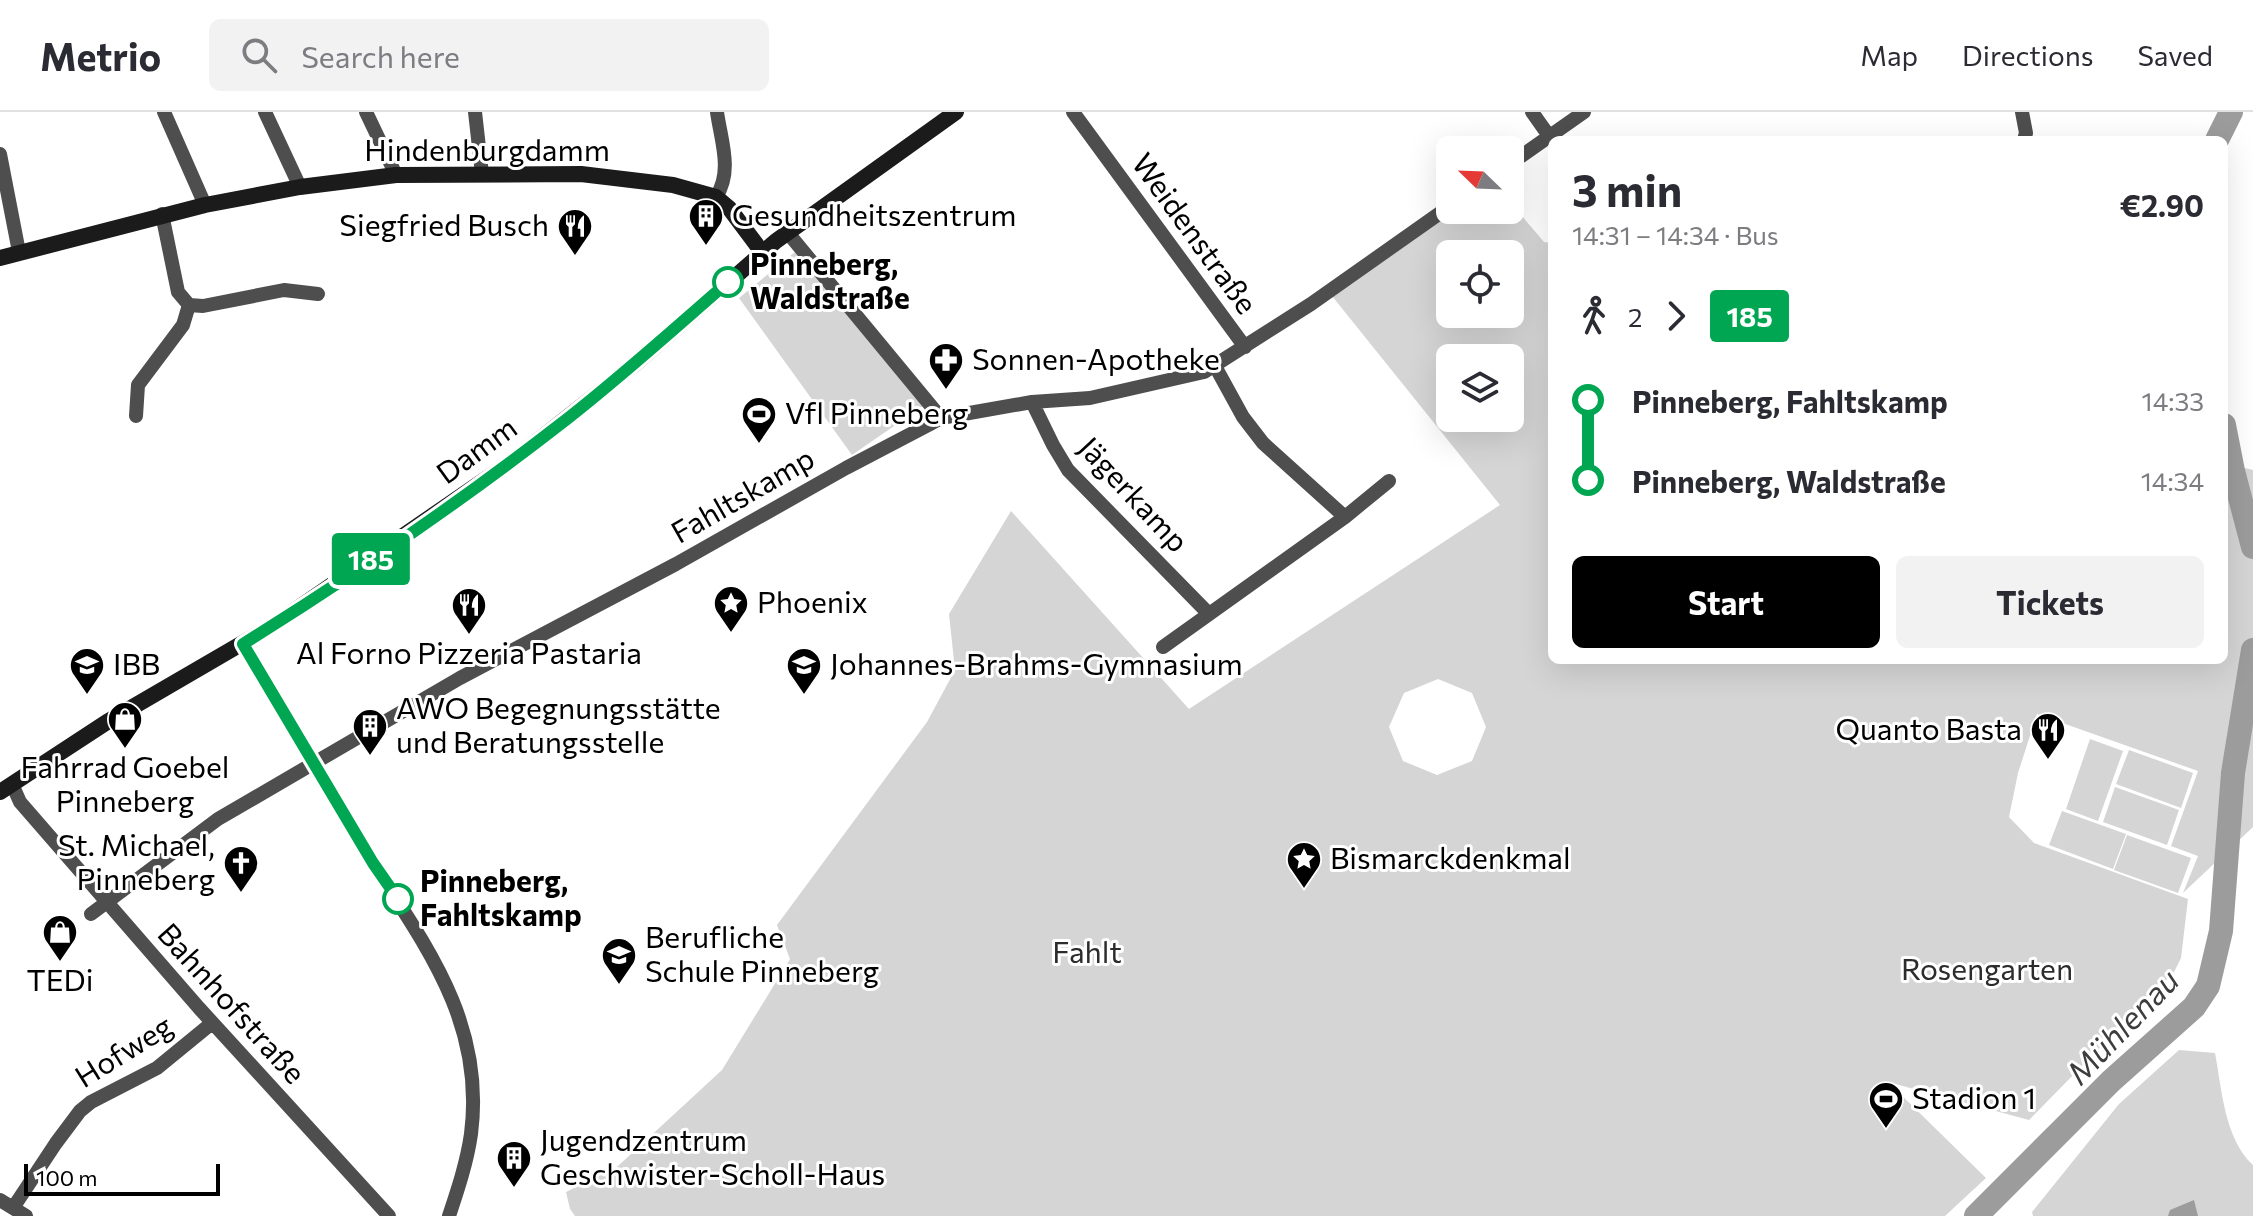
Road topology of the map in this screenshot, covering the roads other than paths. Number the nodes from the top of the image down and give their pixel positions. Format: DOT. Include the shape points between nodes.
graph roads {
  1 [pos="164,112"];
  2 [pos="265,112"];
  3 [pos="366,112"];
  4 [pos="475,112"];
  5 [pos="717,112"];
  6 [pos="956,112"];
  7 [pos="1073,112"];
  8 [pos="1532,112"];
  9 [pos="1584,112"];
  10 [pos="2022,112"];
  11 [pos="1549,136"];
  12 [pos="2025,136"];
  13 [pos="1548,137"];
  14 [pos="0,154"];
  15 [pos="1524,154"];
  16 [pos="482,174"];
  17 [pos="396,175"];
  18 [pos="300,187"];
  19 [pos="716,197"];
  20 [pos="205,205"];
  21 [pos="162,214"];
  22 [pos="1436,216"];
  23 [pos="788,233"];
  24 [pos="19,252"];
  25 [pos="762,252"];
  26 [pos="0,258"];
  27 [pos="318,294"];
  28 [pos="189,305"];
  29 [pos="1245,347"];
  30 [pos="1215,366"];
  31 [pos="1032,402"];
  32 [pos="136,416"];
  33 [pos="941,418"];
  34 [pos="1389,481"];
  35 [pos="1345,517"];
  36 [pos="1209,614"];
  37 [pos="243,644"];
  38 [pos="1163,647"];
  39 [pos="314,764"];
  40 [pos="6,788"];
  41 [pos="106,903"];
  42 [pos="91,914"];
  43 [pos="212,1023"];
  44 [pos="13,1208"];
  45 [pos="389,1216"];
  46 [pos="449,1216"];
  1 -- 20 [label="street"];
  2 -- 18 [label="street"];
  3 -- 17 [label="street"];
  4 -- 16 [label="street"];
  5 -- 19 [label="street" via="725,177"];
  6 -- 23 [label="main road, Damm"];
  7 -- 29 [label="street, Weidenstraße"];
  8 -- 11 [label="street"];
  9 -- 11 [label="street"];
  10 -- 12 [label="street"];
  13 -- 15 [label="street"];
  14 -- 24 [label="street"];
  16 -- 17 [label="main road, Hindenburgdamm"];
  16 -- 19 [label="main road, Hindenburgdamm" via="648,180"];
  17 -- 18 [label="main road, Hindenburgdamm"];
  18 -- 20 [label="main road, Hindenburgdamm"];
  19 -- 25 [label="main road"];
  20 -- 21 [label="main road, Hindenburgdamm"];
  21 -- 24 [label="main road, Hindenburgdamm"];
  21 -- 28 [label="street" via="178,292"];
  22 -- 29 [label="street, Fahltskamp"];
  23 -- 25 [label="main road, Damm"];
  23 -- 33 [label="street"];
  24 -- 26 [label="main road, Hindenburgdamm"];
  25 -- 37 [label="main road, Damm" via="635,364 512,461"];
  27 -- 28 [label="street" via="284,290"];
  28 -- 32 [label="street" via="183,325 138,385"];
  29 -- 30 [label="street, Fahltskamp"];
  30 -- 31 [label="street, Fahltskamp" via="1090,398"];
  30 -- 35 [label="street" via="1263,443"];
  31 -- 33 [label="street, Fahltskamp"];
  31 -- 36 [label="street, Jägerkamp" via="1068,470"];
  33 -- 39 [label="street, Fahltskamp" via="460,678"];
  34 -- 35 [label="street"];
  35 -- 36 [label="street"];
  36 -- 38 [label="street"];
  37 -- 39 [label="street"];
  37 -- 40 [label="main road, Damm"];
  39 -- 41 [label="street, Fahltskamp" via="208,826"];
  39 -- 46 [label="street" via="425,941 461,1021 474,1095 465,1166"];
  40 -- 41 [label="street, Bahnhofstraße"];
  41 -- 42 [label="street, Fahltskamp"];
  41 -- 43 [label="street, Bahnhofstraße"];
  43 -- 44 [label="street, Hofweg" via="157,1068 80,1111"];
  43 -- 45 [label="street, Bahnhofstraße"];
}
